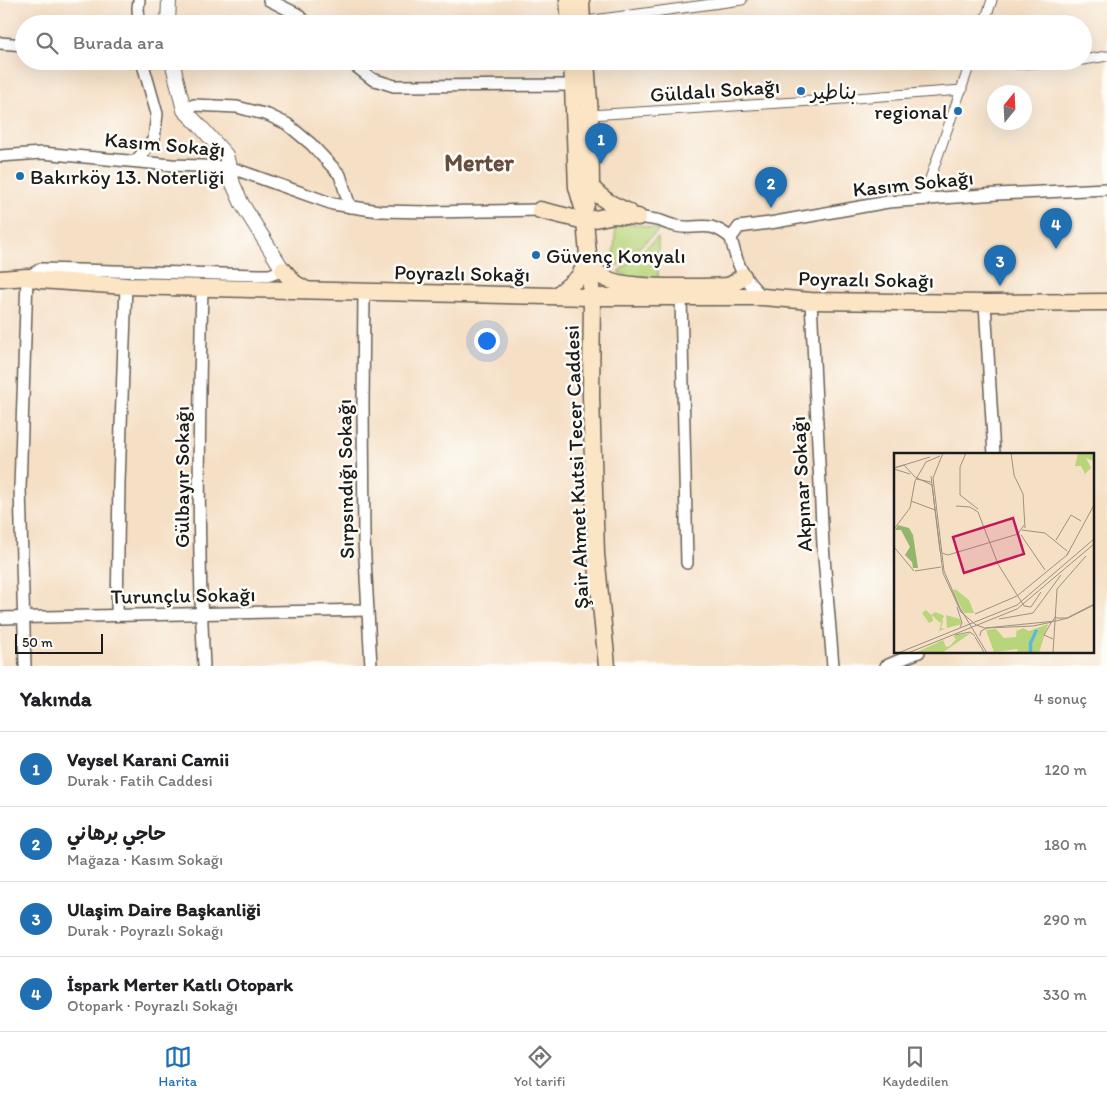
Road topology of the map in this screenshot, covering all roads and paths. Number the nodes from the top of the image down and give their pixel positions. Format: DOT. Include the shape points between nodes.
graph roads {
  1 [pos="139,0"];
  2 [pos="169,0"];
  3 [pos="269,0"];
  4 [pos="568,0"];
  5 [pos="581,0"];
  6 [pos="742,0"];
  7 [pos="992,0"];
  8 [pos="138,15"];
  9 [pos="168,15"];
  10 [pos="298,15"];
  11 [pos="573,15"];
  12 [pos="578,15"];
  13 [pos="634,15"];
  14 [pos="987,15"];
  15 [pos="0,43"];
  16 [pos="15,44"];
  17 [pos="1107,56"];
  18 [pos="1092,58"];
  19 [pos="144,70"];
  20 [pos="173,70"];
  21 [pos="360,70"];
  22 [pos="572,70"];
  23 [pos="587,70"];
  24 [pos="968,70"];
  25 [pos="573,85"];
  26 [pos="962,90"];
  27 [pos="184,110"];
  28 [pos="590,115"];
  29 [pos="0,156"];
  30 [pos="136,161"];
  31 [pos="229,166"];
  32 [pos="591,187"];
  33 [pos="1107,189"];
  34 [pos="923,199"];
  35 [pos="350,207"];
  36 [pos="540,210"];
  37 [pos="585,216"];
  38 [pos="638,217"];
  39 [pos="731,238"];
  40 [pos="589,260"];
  41 [pos="283,270"];
  42 [pos="27,276"];
  43 [pos="743,276"];
  44 [pos="0,278"];
  45 [pos="126,286"];
  46 [pos="202,287"];
  47 [pos="267,289"];
  48 [pos="306,290"];
  49 [pos="364,292"];
  50 [pos="556,296"];
  51 [pos="592,297"];
  52 [pos="763,297"];
  53 [pos="681,298"];
  54 [pos="811,301"];
  55 [pos="1107,302"];
  56 [pos="985,303"];
  57 [pos="994,453"];
  58 [pos="688,563"];
  59 [pos="368,610"];
  60 [pos="201,614"];
  61 [pos="117,615"];
  62 [pos="24,617"];
  63 [pos="0,618"];
  64 [pos="914,654"];
  65 [pos="25,666"];
  66 [pos="204,666"];
  67 [pos="371,666"];
  68 [pos="607,666"];
  69 [pos="833,666"];
  70 [pos="886,666"];
  1 -- 8 [label="street"];
  2 -- 9 [label="street"];
  3 -- 10 [label="street"];
  4 -- 11 [label="main road"];
  5 -- 12 [label="main road"];
  6 -- 13 [label="street"];
  7 -- 14 [label="street"];
  15 -- 16 [label="street"];
  17 -- 18 [label="street"];
  19 -- 30 [label="street" via="156,114 154,139"];
  20 -- 27 [label="street"];
  21 -- 25 [label="street" via="372,79 394,86"];
  22 -- 25 [label="main road"];
  23 -- 28 [label="main road"];
  24 -- 26 [label="street"];
  25 -- 37 [label="main road" via="577,187"];
  26 -- 28 [label="street, Güldalı Sokağı"];
  26 -- 34 [label="street"];
  27 -- 31 [label="street" via="226,155"];
  27 -- 35 [label="street, Kasım Sokağı" via="194,105 238,107 287,124 340,175"];
  28 -- 32 [label="main road"];
  29 -- 30 [label="street, Kasım Sokağı" via="42,153"];
  30 -- 31 [label="street, Kasım Sokağı"];
  31 -- 35 [label="street, Kasım Sokağı" via="333,204"];
  31 -- 41 [label="street" via="242,204"];
  32 -- 37 [label="main road"];
  32 -- 38 [label="main road" via="611,205"];
  33 -- 34 [label="street, Kasım Sokağı"];
  34 -- 39 [label="street, Kasım Sokağı" via="739,227"];
  35 -- 36 [label="street, Kasım Sokağı" via="418,212"];
  36 -- 37 [label="main road"];
  37 -- 38 [label="main road"];
  37 -- 40 [label="main road, Şair Ahmet Kutsi Tecer Caddesi"];
  38 -- 39 [label="street" via="675,226 702,225"];
  39 -- 43 [label="street"];
  40 -- 43 [label="main road" via="601,276 629,285 726,286"];
  40 -- 50 [label="main road" via="578,278"];
  40 -- 51 [label="main road, Şair Ahmet Kutsi Tecer Caddesi"];
  41 -- 42 [label="street, Poyrazlı Sokağı" via="258,275 41,269"];
  41 -- 47 [label="main road" via="278,283"];
  41 -- 48 [label="main road"];
  42 -- 44 [label="main road, Poyrazlı Sokağı"];
  42 -- 45 [label="main road, Poyrazlı Sokağı" via="40,280"];
  42 -- 62 [label="street" via="20,488"];
  43 -- 52 [label="street"];
  45 -- 46 [label="main road, Poyrazlı Sokağı"];
  45 -- 61 [label="street"];
  46 -- 47 [label="main road, Poyrazlı Sokağı"];
  46 -- 60 [label="street, Gülbayır Sokağı" via="198,435"];
  47 -- 48 [label="main road, Poyrazlı Sokağı"];
  48 -- 49 [label="main road, Poyrazlı Sokağı"];
  49 -- 50 [label="main road, Poyrazlı Sokağı"];
  49 -- 59 [label="street, Sırpsındığı Sokağı" via="363,521"];
  50 -- 51 [label="main road, Poyrazlı Sokağı"];
  51 -- 53 [label="main road, Poyrazlı Sokağı"];
  51 -- 68 [label="main road, Şair Ahmet Kutsi Tecer Caddesi" via="591,396 596,545"];
  52 -- 53 [label="main road, Poyrazlı Sokağı"];
  52 -- 54 [label="main road, Poyrazlı Sokağı"];
  53 -- 58 [label="street"];
  54 -- 56 [label="main road, Poyrazlı Sokağı"];
  54 -- 69 [label="street, Akpınar Sokağı" via="823,545"];
  55 -- 56 [label="main road, Poyrazlı Sokağı"];
  56 -- 57 [label="street"];
  59 -- 60 [label="street, Turunçlu Sokağı"];
  59 -- 67 [label="street, Sırpsındığı Sokağı"];
  60 -- 61 [label="street, Turunçlu Sokağı"];
  60 -- 66 [label="street, Gülbayır Sokağı"];
  61 -- 62 [label="street, Turunçlu Sokağı"];
  62 -- 63 [label="street, Turunçlu Sokağı"];
  62 -- 65 [label="street"];
  64 -- 70 [label="street"];
}
